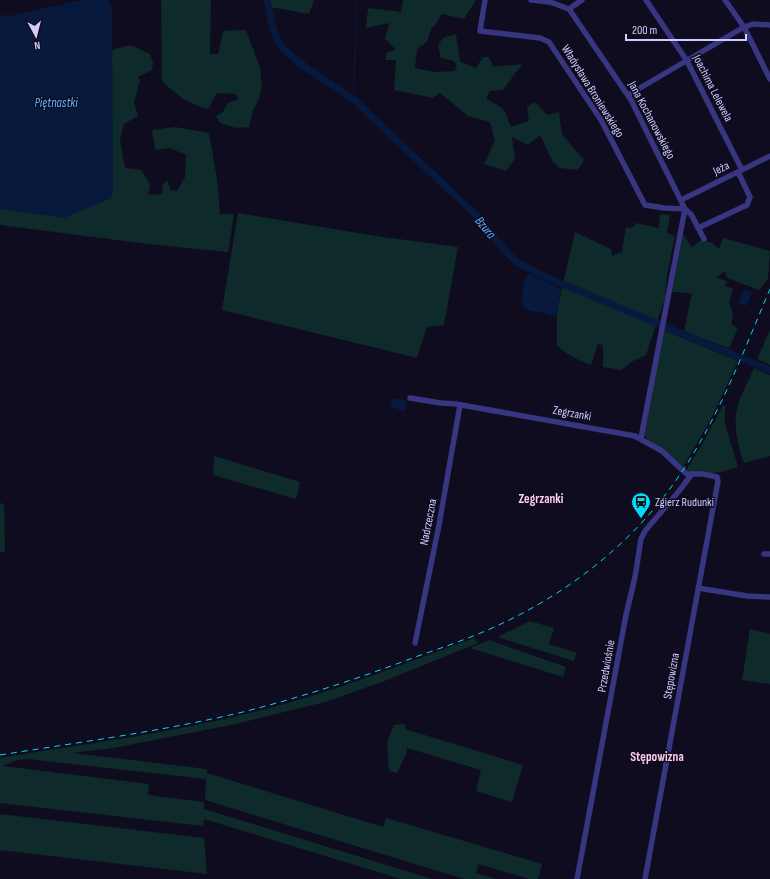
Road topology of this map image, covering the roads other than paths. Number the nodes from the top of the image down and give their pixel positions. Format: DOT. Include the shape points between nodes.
graph roads {
  1 [pos="485,0"];
  2 [pos="531,0"];
  3 [pos="582,0"];
  4 [pos="646,0"];
  5 [pos="725,0"];
  6 [pos="569,9"];
  7 [pos="770,25"];
  8 [pos="744,27"];
  9 [pos="687,61"];
  10 [pos="770,79"];
  11 [pos="628,95"];
  12 [pos="770,156"];
  13 [pos="740,171"];
  14 [pos="681,200"];
  15 [pos="685,209"];
  16 [pos="698,228"];
  17 [pos="704,239"];
  18 [pos="410,398"];
  19 [pos="460,405"];
  20 [pos="641,438"];
  21 [pos="692,474"];
  22 [pos="717,477"];
  23 [pos="698,588"];
  24 [pos="770,597"];
  25 [pos="415,643"];
  26 [pos="577,879"];
  27 [pos="645,879"];
  1 -- 15 [label="street, Władysława Broniewskiego" via="480,31 540,38 549,42 601,120 645,205"];
  2 -- 6 [label="street" via="550,2"];
  3 -- 6 [label="street"];
  4 -- 9 [label="street, Joachima Lelewela"];
  5 -- 8 [label="street"];
  6 -- 11 [label="street, Jana Kochanowskiego"];
  7 -- 8 [label="street" via="753,24"];
  8 -- 9 [label="street"];
  8 -- 10 [label="street"];
  9 -- 11 [label="street"];
  9 -- 13 [label="street, Joachima Lelewela"];
  11 -- 14 [label="street, Jana Kochanowskiego"];
  12 -- 13 [label="street, Jeża"];
  13 -- 14 [label="street, Jeża"];
  13 -- 16 [label="street, Joachima Lelewela" via="750,197 747,205"];
  14 -- 15 [label="street, Jana Kochanowskiego"];
  15 -- 16 [label="street, Jana Kochanowskiego" via="691,214"];
  15 -- 20 [label="street"];
  16 -- 17 [label="street, Jana Kochanowskiego"];
  18 -- 19 [label="street, Zegrzanki"];
  19 -- 20 [label="street, Zegrzanki"];
  19 -- 25 [label="street, Nadrzeczna"];
  20 -- 21 [label="street, Zegrzanki" via="662,451 681,470"];
  21 -- 22 [label="street, Zegrzanki"];
  21 -- 26 [label="street, Przedwiośnie" via="641,539"];
  22 -- 23 [label="street, Stępowizna"];
  23 -- 24 [label="street"];
  23 -- 27 [label="street, Stępowizna"];
}
